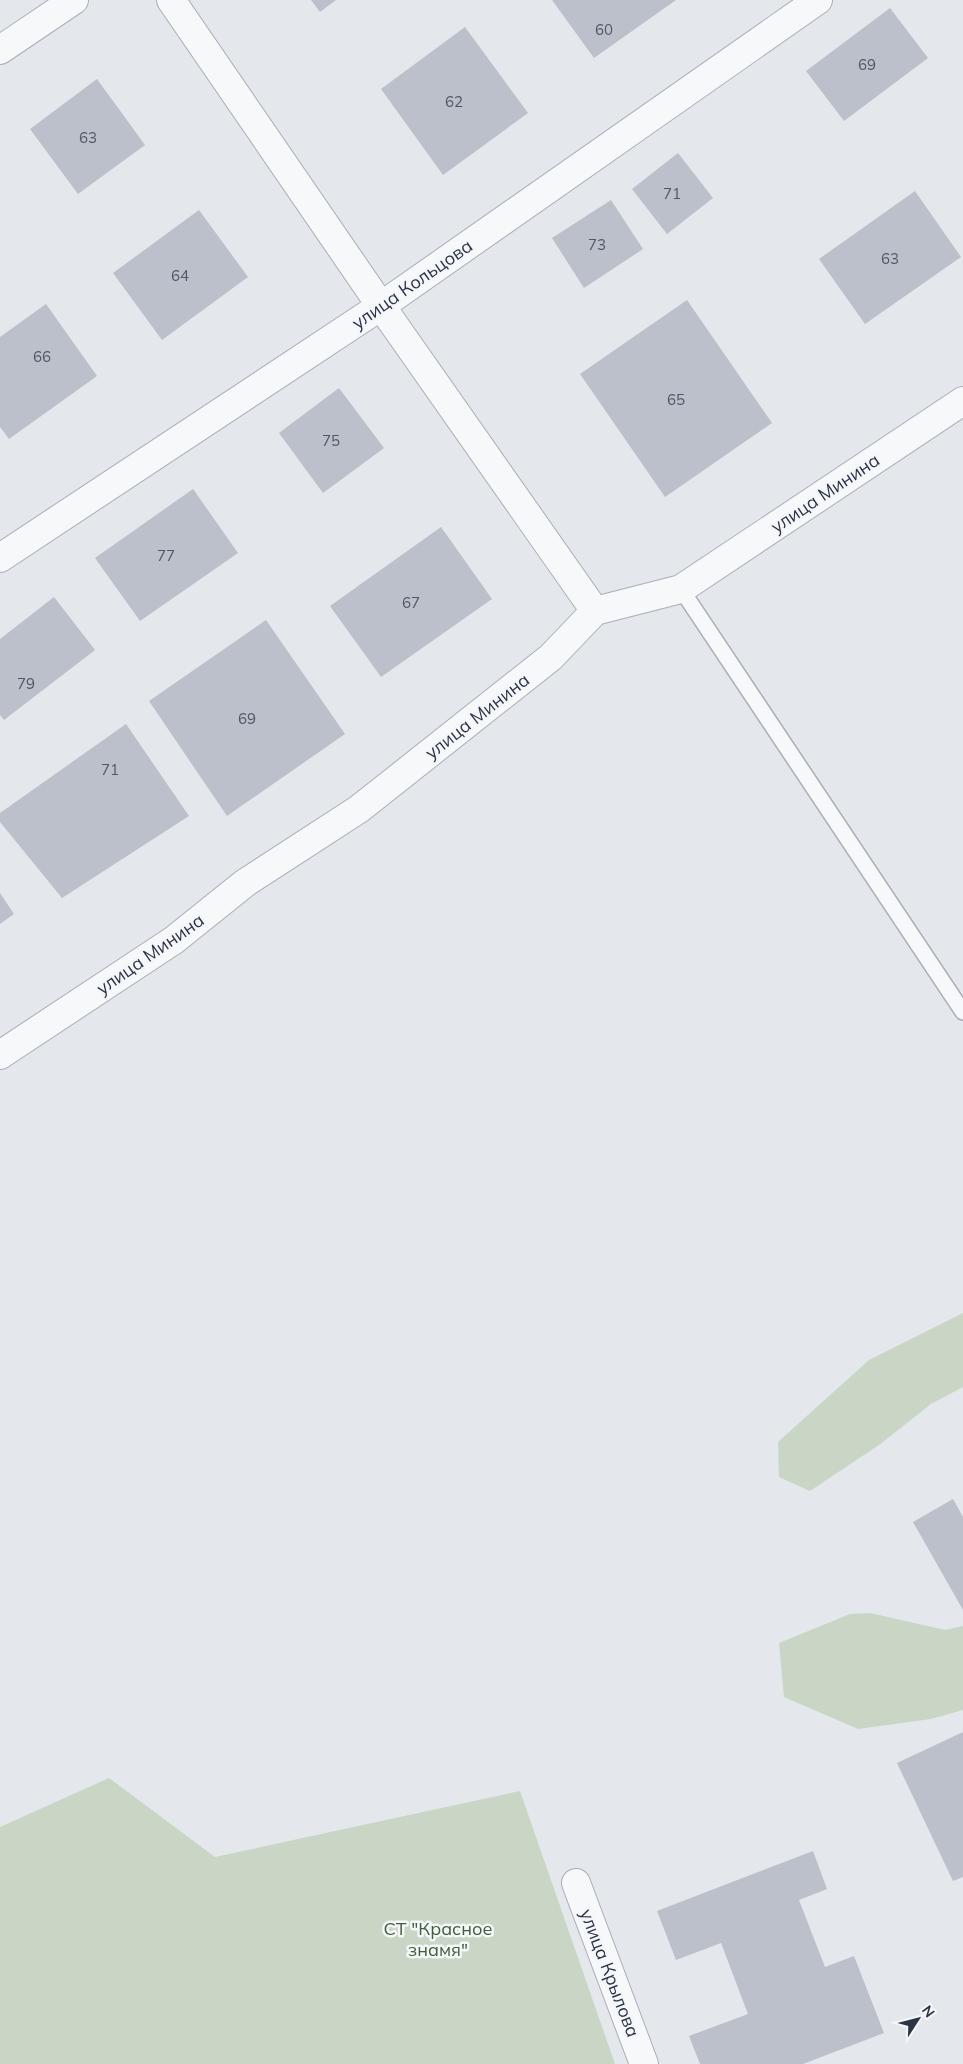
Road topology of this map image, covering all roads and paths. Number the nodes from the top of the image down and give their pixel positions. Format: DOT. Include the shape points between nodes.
graph roads {
  1 [pos="74,0"];
  2 [pos="171,0"];
  3 [pos="818,0"];
  4 [pos="0,50"];
  5 [pos="381,306"];
  6 [pos="963,401"];
  7 [pos="0,558"];
  8 [pos="681,589"];
  9 [pos="595,611"];
  10 [pos="963,1012"];
  11 [pos="0,1055"];
  12 [pos="576,1883"];
  13 [pos="644,2064"];
  1 -- 4 [label="street"];
  2 -- 5 [label="street"];
  3 -- 5 [label="street, улица Кольцова"];
  5 -- 7 [label="street, улица Кольцова"];
  5 -- 9 [label="street"];
  6 -- 8 [label="street, улица Минина"];
  8 -- 9 [label="street, улица Минина"];
  8 -- 10 [label="lane"];
  9 -- 11 [label="street, улица Минина" via="552,657 359,809 246,883 174,940"];
  12 -- 13 [label="street, улица Крылова"];
}
